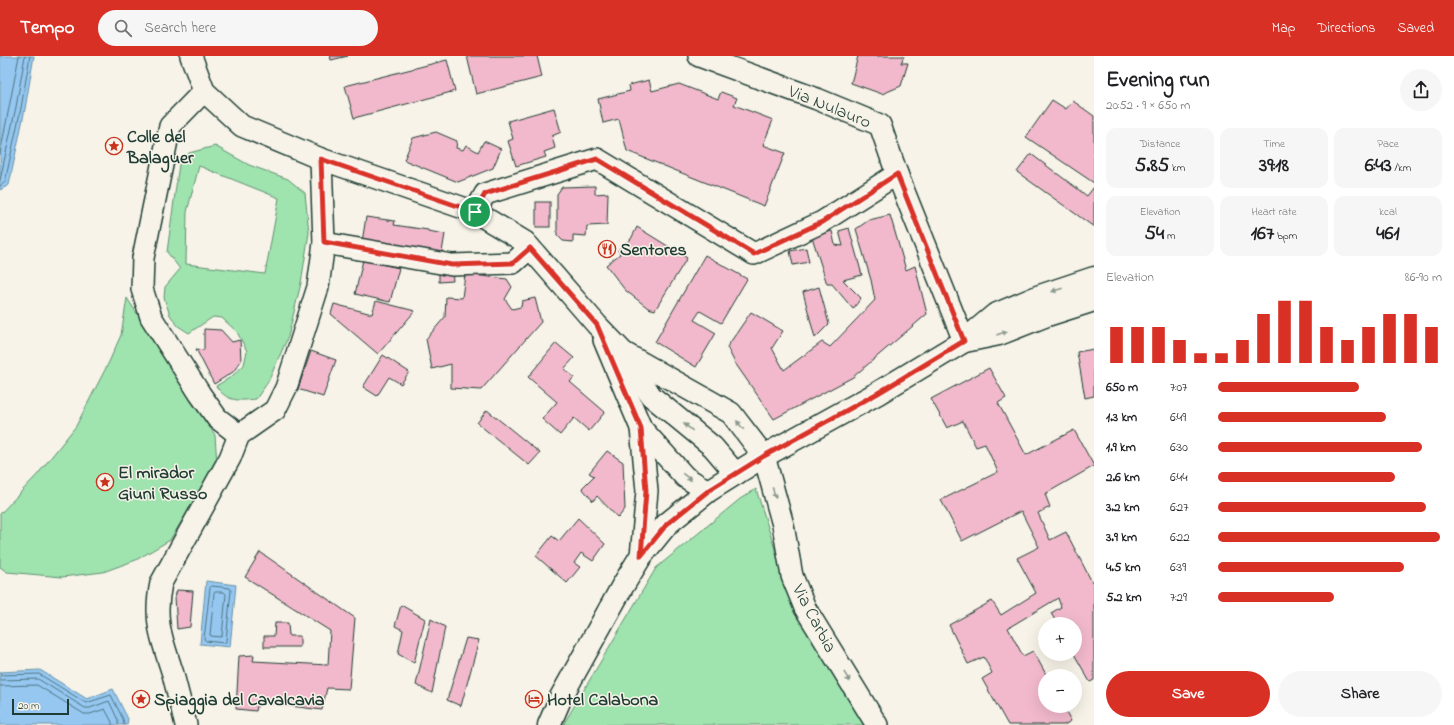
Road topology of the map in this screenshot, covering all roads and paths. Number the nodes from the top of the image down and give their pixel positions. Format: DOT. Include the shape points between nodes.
graph roads {
  1 [pos="191,56"];
  2 [pos="699,56"];
  3 [pos="204,91"];
  4 [pos="321,159"];
  5 [pos="897,174"];
  6 [pos="475,212"];
  7 [pos="324,242"];
  8 [pos="530,248"];
  9 [pos="1094,278"];
  10 [pos="1094,300"];
  11 [pos="597,325"];
  12 [pos="964,341"];
  13 [pos="624,353"];
  14 [pos="641,428"];
  15 [pos="239,435"];
  16 [pos="764,456"];
  17 [pos="736,474"];
  18 [pos="708,491"];
  19 [pos="641,556"];
  20 [pos="186,725"];
  21 [pos="549,725"];
  22 [pos="877,725"];
  1 -- 3 [label="street"];
  2 -- 5 [label="street, Via Nulauro" via="880,125"];
  3 -- 4 [label="street" via="242,126"];
  3 -- 15 [label="street" via="170,126 143,258 142,289 151,317 200,394 217,418"];
  4 -- 6 [label="street"];
  4 -- 7 [label="street"];
  5 -- 6 [label="street" via="822,222 754,254 597,159 485,194"];
  5 -- 12 [label="street, Via Nulauro"];
  6 -- 8 [label="street" via="525,242"];
  7 -- 8 [label="street" via="452,265 513,263"];
  7 -- 15 [label="street" via="318,287 286,388 275,410"];
  8 -- 11 [label="street"];
  9 -- 12 [label="main road, one-way" via="1040,296 995,315"];
  12 -- 10 [label="main road, one-way" via="999,334"];
  11 -- 13 [label="street"];
  11 -- 14 [label="street"];
  12 -- 16 [label="main road" via="878,393"];
  16 -- 13 [label="street, one-way" via="731,413"];
  17 -- 13 [label="street, one-way" via="714,447 651,396"];
  14 -- 18 [label="street, one-way" via="685,477"];
  14 -- 19 [label="street" via="646,491"];
  15 -- 20 [label="street" via="223,472 161,583 158,599 161,640"];
  16 -- 17 [label="main road"];
  16 -- 22 [label="street, Via Carbia, one-way" via="783,525 792,576 805,608"];
  17 -- 18 [label="main road"];
  18 -- 19 [label="main road" via="667,524"];
  19 -- 21 [label="main road" via="561,697"];
}
